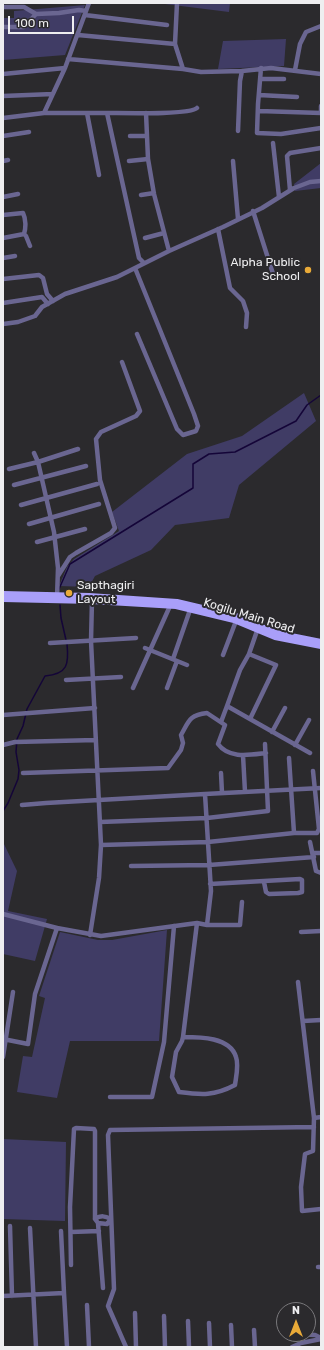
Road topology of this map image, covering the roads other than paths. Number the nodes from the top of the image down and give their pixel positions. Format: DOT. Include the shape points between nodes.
graph roads {
  1 [pos="89,3"];
  2 [pos="177,3"];
  3 [pos="3,7"];
  4 [pos="86,13"];
  5 [pos="36,14"];
  6 [pos="167,26"];
  7 [pos="321,26"];
  8 [pos="3,27"];
  9 [pos="78,35"];
  10 [pos="175,44"];
  11 [pos="68,59"];
  12 [pos="65,68"];
  13 [pos="183,68"];
  14 [pos="261,68"];
  15 [pos="295,70"];
  16 [pos="242,71"];
  17 [pos="3,74"];
  18 [pos="321,74"];
  19 [pos="260,79"];
  20 [pos="284,79"];
  21 [pos="53,94"];
  22 [pos="259,95"];
  23 [pos="3,96"];
  24 [pos="297,97"];
  25 [pos="321,106"];
  26 [pos="197,108"];
  27 [pos="258,112"];
  28 [pos="44,113"];
  29 [pos="87,113"];
  30 [pos="107,113"];
  31 [pos="146,113"];
  32 [pos="3,118"];
  33 [pos="321,128"];
  34 [pos="28,132"];
  35 [pos="238,132"];
  36 [pos="3,136"];
  37 [pos="130,136"];
  38 [pos="147,136"];
  39 [pos="273,143"];
  40 [pos="321,148"];
  41 [pos="148,159"];
  42 [pos="129,161"];
  43 [pos="233,161"];
  44 [pos="99,176"];
  45 [pos="319,181"];
  46 [pos="290,190"];
  47 [pos="154,193"];
  48 [pos="18,194"];
  49 [pos="141,195"];
  50 [pos="3,196"];
  51 [pos="278,197"];
  52 [pos="253,211"];
  53 [pos="3,215"];
  54 [pos="238,219"];
  55 [pos="218,229"];
  56 [pos="164,233"];
  57 [pos="24,234"];
  58 [pos="3,238"];
  59 [pos="145,238"];
  60 [pos="30,246"];
  61 [pos="169,251"];
  62 [pos="15,256"];
  63 [pos="3,258"];
  64 [pos="144,263"];
  65 [pos="134,268"];
  66 [pos="274,277"];
  67 [pos="3,279"];
  68 [pos="53,300"];
  69 [pos="3,303"];
  70 [pos="48,304"];
  71 [pos="3,324"];
  72 [pos="246,327"];
  73 [pos="137,334"];
  74 [pos="122,362"];
  75 [pos="78,449"];
  76 [pos="34,453"];
  77 [pos="38,462"];
  78 [pos="86,466"];
  79 [pos="9,469"];
  80 [pos="41,477"];
  81 [pos="97,484"];
  82 [pos="14,485"];
  83 [pos="46,498"];
  84 [pos="99,504"];
  85 [pos="21,505"];
  86 [pos="51,518"];
  87 [pos="29,524"];
  88 [pos="85,529"];
  89 [pos="55,537"];
  90 [pos="37,542"];
  91 [pos="58,576"];
  92 [pos="3,594"];
  93 [pos="57,598"];
  94 [pos="93,598"];
  95 [pos="3,599"];
  96 [pos="170,606"];
  97 [pos="190,610"];
  98 [pos="236,621"];
  99 [pos="258,627"];
  100 [pos="136,638"];
  101 [pos="91,641"];
  102 [pos="321,642"];
  103 [pos="50,643"];
  104 [pos="321,646"];
  105 [pos="145,648"];
  106 [pos="150,650"];
  107 [pos="249,654"];
  108 [pos="223,655"];
  109 [pos="175,660"];
  110 [pos="187,665"];
  111 [pos="94,678"];
  112 [pos="121,678"];
  113 [pos="66,680"];
  114 [pos="133,688"];
  115 [pos="167,688"];
  116 [pos="227,706"];
  117 [pos="95,708"];
  118 [pos="285,708"];
  119 [pos="3,715"];
  120 [pos="250,719"];
  121 [pos="309,720"];
  122 [pos="221,722"];
  123 [pos="272,732"];
  124 [pos="96,740"];
  125 [pos="265,744"];
  126 [pos="295,744"];
  127 [pos="3,745"];
  128 [pos="266,753"];
  129 [pos="310,753"];
  130 [pos="243,755"];
  131 [pos="289,758"];
  132 [pos="98,771"];
  133 [pos="313,771"];
  134 [pos="23,773"];
  135 [pos="220,773"];
  136 [pos="315,788"];
  137 [pos="321,788"];
  138 [pos="291,790"];
  139 [pos="268,791"];
  140 [pos="246,792"];
  141 [pos="222,793"];
  142 [pos="205,794"];
  143 [pos="99,799"];
  144 [pos="22,805"];
  145 [pos="207,818"];
  146 [pos="100,822"];
  147 [pos="294,833"];
  148 [pos="208,842"];
  149 [pos="310,842"];
  150 [pos="101,845"];
  151 [pos="321,853"];
  152 [pos="313,855"];
  153 [pos="209,864"];
  154 [pos="131,866"];
  155 [pos="321,873"];
  156 [pos="264,882"];
  157 [pos="210,884"];
  158 [pos="242,902"];
  159 [pos="3,914"];
  160 [pos="197,923"];
  161 [pos="207,925"];
  162 [pos="174,926"];
  163 [pos="57,928"];
  164 [pos="321,931"];
  165 [pos="301,932"];
  166 [pos="90,935"];
  167 [pos="298,982"];
  168 [pos="13,992"];
  169 [pos="321,1020"];
  170 [pos="304,1021"];
  171 [pos="183,1037"];
  172 [pos="4,1039"];
  173 [pos="3,1058"];
  174 [pos="110,1097"];
  175 [pos="321,1117"];
  176 [pos="314,1118"];
  177 [pos="314,1127"];
  178 [pos="321,1209"];
  179 [pos="95,1219"];
  180 [pos="111,1219"];
  181 [pos="98,1223"];
  182 [pos="10,1226"];
  183 [pos="30,1228"];
  184 [pos="61,1231"];
  185 [pos="99,1231"];
  186 [pos="71,1232"];
  187 [pos="71,1265"];
  188 [pos="103,1288"];
  189 [pos="64,1293"];
  190 [pos="33,1295"];
  191 [pos="3,1296"];
  192 [pos="12,1296"];
  193 [pos="87,1305"];
  194 [pos="135,1313"];
  195 [pos="164,1316"];
  196 [pos="188,1321"];
  197 [pos="209,1323"];
  198 [pos="231,1325"];
  199 [pos="254,1330"];
  200 [pos="321,1338"];
  201 [pos="36,1347"];
  202 [pos="67,1347"];
  203 [pos="89,1347"];
  204 [pos="126,1347"];
  205 [pos="136,1347"];
  206 [pos="165,1347"];
  207 [pos="189,1347"];
  208 [pos="210,1347"];
  209 [pos="232,1347"];
  210 [pos="255,1347"];
  211 [pos="292,1347"];
  1 -- 4 [label="street"];
  2 -- 10 [label="street"];
  3 -- 5 [label="street" via="24,7"];
  4 -- 5 [label="street" via="79,10"];
  4 -- 6 [label="street"];
  4 -- 9 [label="street"];
  5 -- 8 [label="street" via="24,27"];
  7 -- 15 [label="street" via="306,32 300,44"];
  9 -- 10 [label="street"];
  9 -- 11 [label="street"];
  10 -- 13 [label="street"];
  11 -- 12 [label="street"];
  11 -- 13 [label="street"];
  12 -- 17 [label="street"];
  12 -- 21 [label="street"];
  13 -- 16 [label="street" via="201,72"];
  14 -- 15 [label="street"];
  14 -- 16 [label="street"];
  14 -- 19 [label="street"];
  15 -- 18 [label="street"];
  16 -- 35 [label="street"];
  19 -- 20 [label="street"];
  19 -- 22 [label="street"];
  21 -- 23 [label="street"];
  21 -- 28 [label="street"];
  22 -- 24 [label="street"];
  22 -- 27 [label="street"];
  25 -- 27 [label="street" via="321,113"];
  26 -- 31 [label="street" via="195,111 178,113"];
  27 -- 33 [label="street" via="257,133 281,134"];
  28 -- 29 [label="street"];
  28 -- 32 [label="street"];
  29 -- 30 [label="street"];
  29 -- 44 [label="street"];
  30 -- 31 [label="street"];
  30 -- 64 [label="street" via="139,258"];
  31 -- 38 [label="street"];
  34 -- 36 [label="street"];
  37 -- 38 [label="street"];
  38 -- 41 [label="street"];
  39 -- 51 [label="street"];
  40 -- 46 [label="street" via="290,153 287,156"];
  41 -- 42 [label="street"];
  41 -- 47 [label="street"];
  43 -- 54 [label="street"];
  45 -- 46 [label="street"];
  46 -- 51 [label="street"];
  47 -- 49 [label="street"];
  47 -- 56 [label="street"];
  48 -- 50 [label="street"];
  51 -- 52 [label="street"];
  52 -- 54 [label="street"];
  52 -- 66 [label="street"];
  53 -- 57 [label="street" via="23,213"];
  54 -- 55 [label="street"];
  55 -- 61 [label="street"];
  55 -- 72 [label="street" via="230,288 243,301 247,313"];
  56 -- 59 [label="street"];
  56 -- 61 [label="street"];
  57 -- 58 [label="street"];
  57 -- 60 [label="street"];
  61 -- 64 [label="street"];
  62 -- 63 [label="street"];
  64 -- 65 [label="street"];
  65 -- 68 [label="street" via="117,277"];
  65 -- 73 [label="street" via="194,414 198,426 196,431 183,435 177,429"];
  67 -- 68 [label="street" via="39,275 43,278 48,294"];
  68 -- 70 [label="street"];
  69 -- 70 [label="street" via="42,297"];
  70 -- 71 [label="street" via="34,316"];
  74 -- 91 [label="street" via="140,411 136,416 101,432 96,439 100,480 115,528 111,533 70,557"];
  75 -- 77 [label="street"];
  76 -- 77 [label="street"];
  77 -- 79 [label="street"];
  77 -- 80 [label="street"];
  78 -- 80 [label="street"];
  80 -- 82 [label="street"];
  80 -- 83 [label="street"];
  81 -- 83 [label="street"];
  83 -- 85 [label="street"];
  83 -- 86 [label="street"];
  84 -- 86 [label="street"];
  86 -- 87 [label="street"];
  86 -- 89 [label="street"];
  88 -- 89 [label="street"];
  89 -- 90 [label="street"];
  89 -- 91 [label="street"];
  91 -- 93 [label="street"];
  92 -- 93 [label="main road, Kogilu Main Road"];
  93 -- 94 [label="main road, Kogilu Main Road"];
  93 -- 95 [label="main road, Kogilu Main Road"];
  94 -- 96 [label="main road, Kogilu Main Road"];
  94 -- 99 [label="main road, Kogilu Main Road" via="177,602 236,616"];
  94 -- 101 [label="street"];
  96 -- 97 [label="main road, Kogilu Main Road"];
  96 -- 106 [label="street"];
  97 -- 98 [label="main road, Kogilu Main Road"];
  97 -- 109 [label="street"];
  98 -- 99 [label="main road, Kogilu Main Road"];
  98 -- 108 [label="street"];
  99 -- 102 [label="main road, Kogilu Main Road"];
  99 -- 104 [label="main road, Kogilu Main Road" via="275,637"];
  99 -- 107 [label="street"];
  100 -- 101 [label="street"];
  101 -- 103 [label="street"];
  101 -- 111 [label="street"];
  105 -- 106 [label="street"];
  106 -- 109 [label="street"];
  106 -- 114 [label="street"];
  107 -- 116 [label="street" via="240,670"];
  107 -- 120 [label="street" via="276,665"];
  109 -- 110 [label="street"];
  109 -- 115 [label="street"];
  111 -- 112 [label="street"];
  111 -- 113 [label="street"];
  111 -- 117 [label="street"];
  116 -- 120 [label="street"];
  116 -- 122 [label="street"];
  117 -- 119 [label="street"];
  117 -- 124 [label="street"];
  118 -- 123 [label="street"];
  120 -- 123 [label="street"];
  121 -- 126 [label="street"];
  122 -- 130 [label="street" via="225,726 218,746 232,754"];
  122 -- 132 [label="street" via="207,713 196,714 181,735 181,750 168,768"];
  123 -- 126 [label="street"];
  124 -- 127 [label="street" via="17,742"];
  124 -- 132 [label="street"];
  125 -- 128 [label="street"];
  126 -- 129 [label="street"];
  128 -- 130 [label="street"];
  128 -- 139 [label="street"];
  130 -- 140 [label="street"];
  131 -- 138 [label="street"];
  132 -- 134 [label="street"];
  132 -- 143 [label="street"];
  133 -- 136 [label="street"];
  135 -- 141 [label="street"];
  136 -- 137 [label="street"];
  136 -- 138 [label="street"];
  136 -- 147 [label="street" via="318,832"];
  138 -- 139 [label="street"];
  138 -- 147 [label="street"];
  139 -- 140 [label="street"];
  139 -- 145 [label="street" via="266,812"];
  140 -- 141 [label="street"];
  141 -- 142 [label="street"];
  142 -- 143 [label="street"];
  142 -- 145 [label="street"];
  143 -- 144 [label="street"];
  143 -- 146 [label="street"];
  145 -- 146 [label="street"];
  145 -- 148 [label="street"];
  146 -- 150 [label="street"];
  147 -- 148 [label="street"];
  148 -- 150 [label="street"];
  148 -- 153 [label="street"];
  149 -- 152 [label="street"];
  150 -- 166 [label="street" via="99,878"];
  151 -- 152 [label="street"];
  152 -- 153 [label="street"];
  152 -- 155 [label="street" via="316,871"];
  153 -- 154 [label="street"];
  153 -- 157 [label="street"];
  156 -- 156 [label="street" via="300,879 302,892 269,894"];
  156 -- 157 [label="street"];
  157 -- 161 [label="street"];
  158 -- 161 [label="street" via="240,925"];
  159 -- 163 [label="street"];
  160 -- 161 [label="street"];
  160 -- 162 [label="street"];
  160 -- 171 [label="street"];
  162 -- 166 [label="street" via="101,936"];
  162 -- 174 [label="street" via="164,1042 152,1097"];
  163 -- 166 [label="street"];
  163 -- 172 [label="street" via="35,994 28,1044"];
  164 -- 165 [label="street"];
  167 -- 170 [label="street"];
  168 -- 172 [label="street"];
  169 -- 170 [label="street"];
  170 -- 176 [label="street"];
  171 -- 171 [label="street" via="200,1037 230,1047 237,1062 235,1085 223,1092 205,1095 179,1092 172,1077 176,1052"];
  172 -- 173 [label="street"];
  175 -- 176 [label="street"];
  176 -- 177 [label="street"];
  177 -- 178 [label="street" via="313,1151 304,1154 302,1210"];
  177 -- 180 [label="street" via="110,1130 108,1135"];
  179 -- 180 [label="street" via="99,1216"];
  179 -- 181 [label="street"];
  179 -- 186 [label="street" via="95,1130 76,1128 70,1207"];
  180 -- 181 [label="street" via="107,1224"];
  180 -- 204 [label="street" via="114,1289 108,1306"];
  181 -- 185 [label="street"];
  182 -- 192 [label="street"];
  183 -- 190 [label="street"];
  184 -- 189 [label="street"];
  185 -- 186 [label="street"];
  185 -- 188 [label="street"];
  186 -- 187 [label="street"];
  189 -- 190 [label="street"];
  189 -- 202 [label="street"];
  190 -- 192 [label="street"];
  190 -- 201 [label="street"];
  191 -- 192 [label="street"];
  193 -- 203 [label="street"];
  194 -- 205 [label="street"];
  195 -- 206 [label="street"];
  196 -- 207 [label="street"];
  197 -- 208 [label="street"];
  198 -- 209 [label="street"];
  199 -- 210 [label="street"];
  200 -- 211 [label="street"];
}
